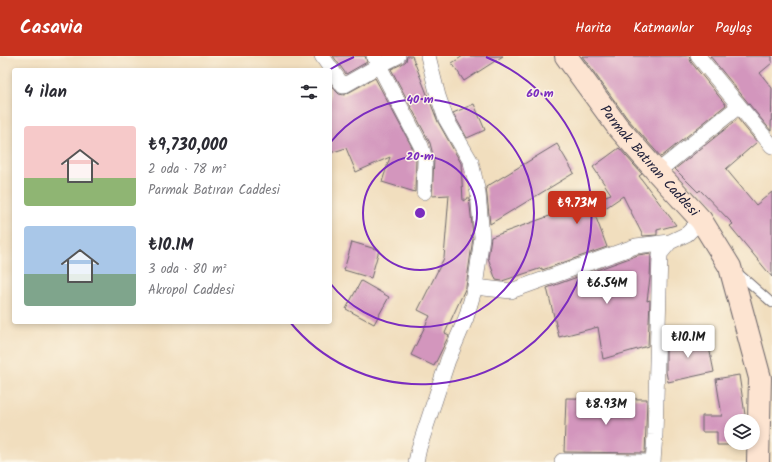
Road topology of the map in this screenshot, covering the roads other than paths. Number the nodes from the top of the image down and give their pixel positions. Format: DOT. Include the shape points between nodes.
graph roads {
  1 [pos="322,56"];
  2 [pos="398,56"];
  3 [pos="428,56"];
  4 [pos="566,56"];
  5 [pos="698,56"];
  6 [pos="377,60"];
  7 [pos="330,68"];
  8 [pos="332,70"];
  9 [pos="739,106"];
  10 [pos="772,146"];
  11 [pos="657,172"];
  12 [pos="424,192"];
  13 [pos="702,220"];
  14 [pos="670,242"];
  15 [pos="730,267"];
  16 [pos="475,287"];
  17 [pos="772,303"];
  18 [pos="562,461"];
  19 [pos="416,462"];
  20 [pos="653,462"];
  21 [pos="758,462"];
  1 -- 7 [label="street"];
  2 -- 6 [label="street"];
  3 -- 16 [label="street" via="446,119 471,162 478,193 482,237"];
  4 -- 11 [label="main road, Parmak Batıran Caddesi" via="617,126"];
  5 -- 9 [label="street"];
  6 -- 8 [label="street" via="343,86"];
  6 -- 12 [label="street" via="421,146 425,160"];
  9 -- 10 [label="street"];
  9 -- 11 [label="street"];
  11 -- 13 [label="main road, Parmak Batıran Caddesi"];
  13 -- 14 [label="street" via="687,234"];
  13 -- 15 [label="main road, Parmak Batıran Caddesi"];
  14 -- 16 [label="street" via="636,246 511,291"];
  14 -- 20 [label="street" via="660,254"];
  15 -- 17 [label="lane"];
  15 -- 21 [label="main road, Parmak Batıran Caddesi" via="760,378"];
  16 -- 19 [label="street"];
  18 -- 20 [label="street"];
}
